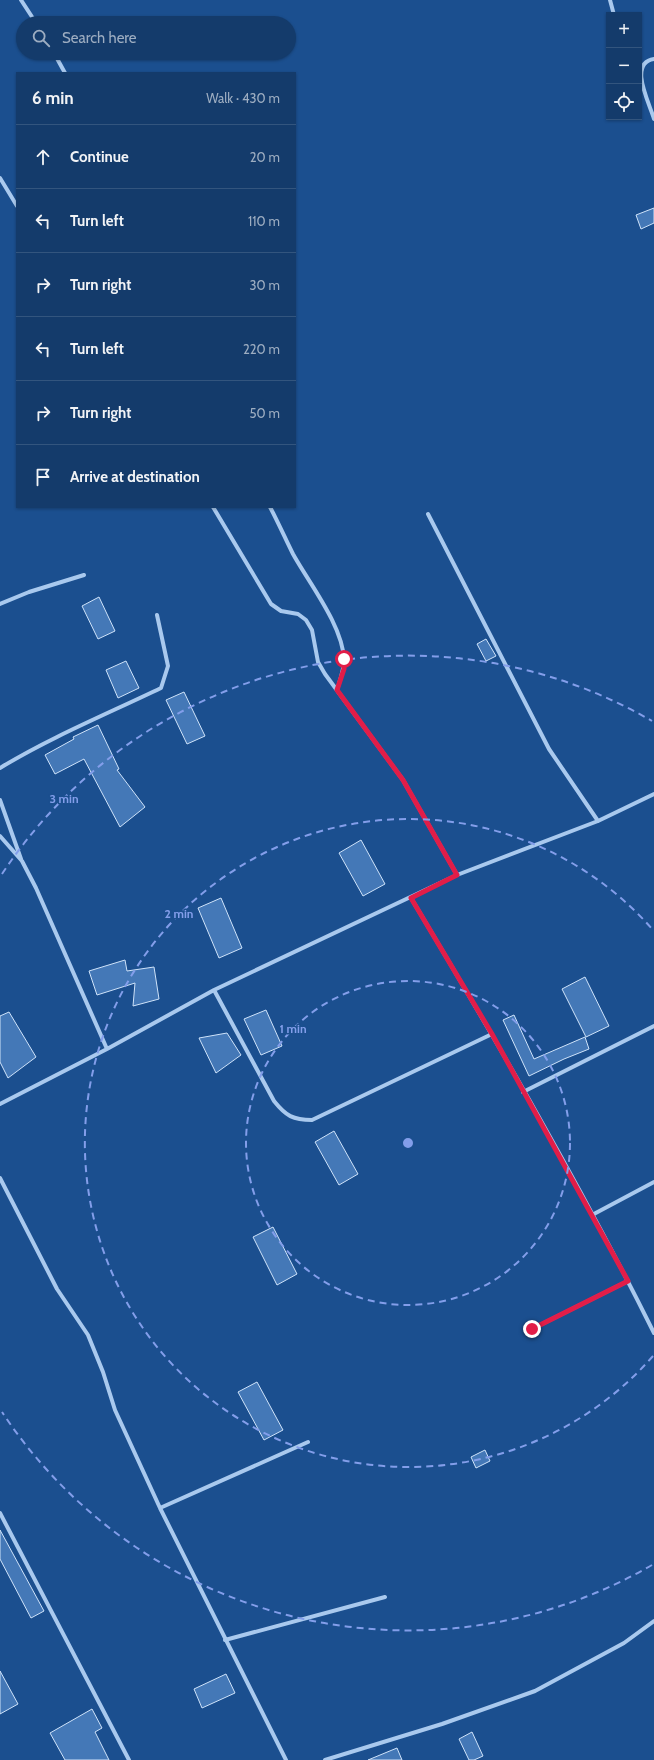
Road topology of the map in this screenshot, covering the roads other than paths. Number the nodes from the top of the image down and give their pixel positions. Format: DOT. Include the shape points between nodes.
graph roads {
  1 [pos="22,0"];
  2 [pos="610,0"];
  3 [pos="613,12"];
  4 [pos="32,16"];
  5 [pos="654,59"];
  6 [pos="58,60"];
  7 [pos="64,72"];
  8 [pos="654,119"];
  9 [pos="0,178"];
  10 [pos="16,204"];
  11 [pos="214,508"];
  12 [pos="270,508"];
  13 [pos="428,514"];
  14 [pos="84,575"];
  15 [pos="0,604"];
  16 [pos="157,615"];
  17 [pos="337,690"];
  18 [pos="0,768"];
  19 [pos="654,794"];
  20 [pos="0,800"];
  21 [pos="598,821"];
  22 [pos="0,836"];
  23 [pos="22,861"];
  24 [pos="457,875"];
  25 [pos="411,898"];
  26 [pos="214,990"];
  27 [pos="654,1026"];
  28 [pos="492,1034"];
  29 [pos="107,1049"];
  30 [pos="523,1092"];
  31 [pos="0,1104"];
  32 [pos="0,1178"];
  33 [pos="654,1182"];
  34 [pos="592,1214"];
  35 [pos="628,1281"];
  36 [pos="532,1329"];
  37 [pos="654,1333"];
  38 [pos="308,1442"];
  39 [pos="160,1508"];
  40 [pos="0,1513"];
  41 [pos="385,1597"];
  42 [pos="654,1620"];
  43 [pos="225,1640"];
  44 [pos="129,1760"];
  45 [pos="286,1760"];
  46 [pos="325,1760"];
  1 -- 4 [label="street"];
  2 -- 3 [label="street"];
  5 -- 8 [label="street" via="647,60 642,65 640,73"];
  6 -- 7 [label="street"];
  9 -- 10 [label="street"];
  11 -- 17 [label="street" via="271,604 281,611 298,614 306,620 312,630 318,662"];
  12 -- 17 [label="street" via="339,636 344,669"];
  13 -- 21 [label="street" via="549,749"];
  14 -- 15 [label="street"];
  16 -- 18 [label="street" via="168,666 161,688"];
  17 -- 24 [label="street" via="403,780"];
  19 -- 21 [label="street"];
  20 -- 23 [label="street"];
  21 -- 24 [label="street"];
  22 -- 23 [label="street"];
  23 -- 29 [label="street"];
  24 -- 25 [label="street"];
  25 -- 26 [label="street"];
  25 -- 28 [label="street"];
  26 -- 28 [label="street" via="274,1101 283,1112 298,1120 312,1120"];
  26 -- 29 [label="street"];
  27 -- 30 [label="street"];
  28 -- 30 [label="street"];
  29 -- 31 [label="street"];
  30 -- 34 [label="street"];
  32 -- 39 [label="street" via="57,1289 88,1335 115,1410"];
  33 -- 34 [label="street"];
  34 -- 35 [label="street"];
  35 -- 36 [label="street"];
  35 -- 37 [label="street"];
  38 -- 39 [label="street"];
  39 -- 43 [label="street"];
  40 -- 44 [label="street"];
  41 -- 43 [label="street"];
  42 -- 46 [label="street" via="624,1643 535,1691 442,1724"];
  43 -- 45 [label="street"];
}
